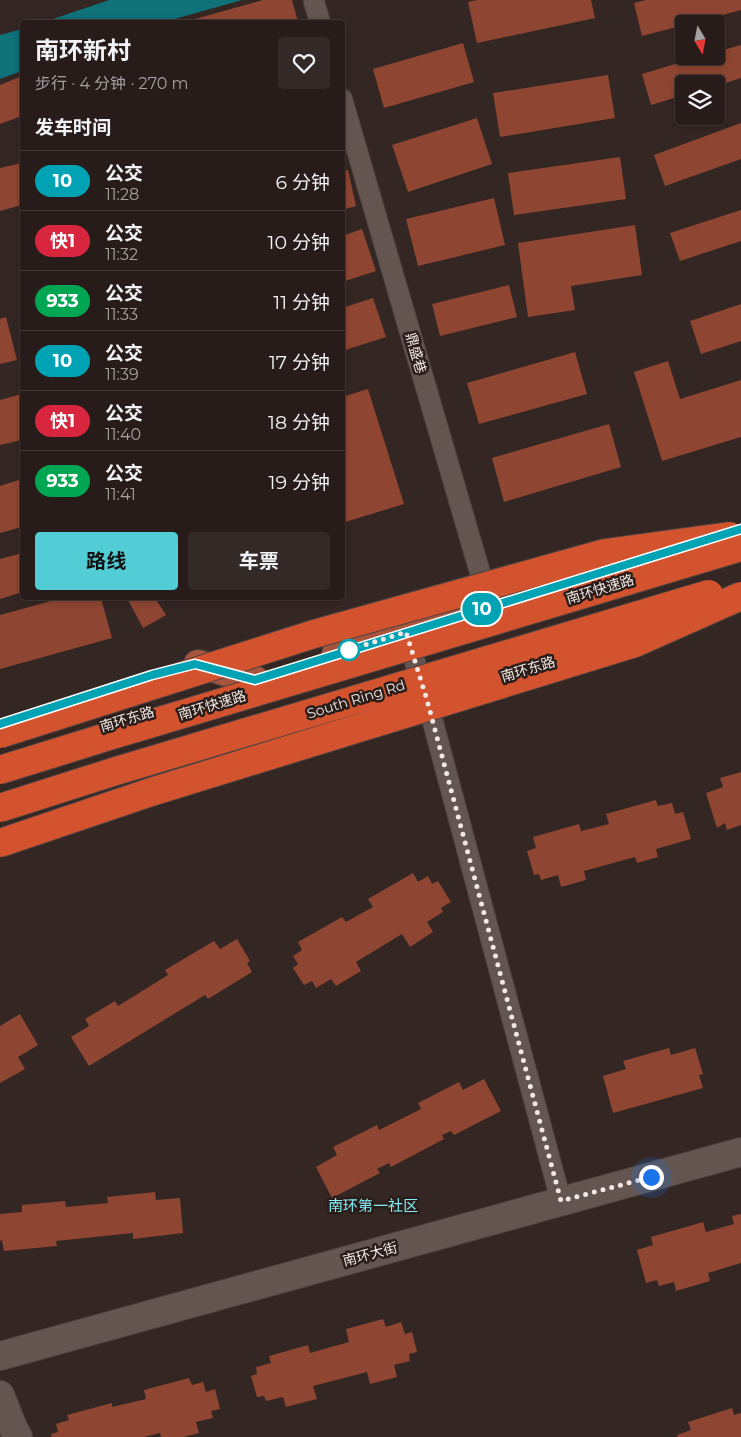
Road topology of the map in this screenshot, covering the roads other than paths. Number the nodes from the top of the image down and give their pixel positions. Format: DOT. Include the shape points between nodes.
graph roads {
  1 [pos="314,2"];
  2 [pos="319,20"];
  3 [pos="345,110"];
  4 [pos="741,529"];
  5 [pos="741,535"];
  6 [pos="741,547"];
  7 [pos="741,584"];
  8 [pos="741,596"];
  9 [pos="741,605"];
  10 [pos="490,607"];
  11 [pos="406,632"];
  12 [pos="255,680"];
  13 [pos="427,700"];
  14 [pos="0,724"];
  15 [pos="0,734"];
  16 [pos="0,759"];
  17 [pos="0,770"];
  18 [pos="0,808"];
  19 [pos="0,829"];
  20 [pos="0,843"];
  21 [pos="741,1152"];
  22 [pos="561,1201"];
  23 [pos="0,1356"];
  24 [pos="0,1395"];
  25 [pos="18,1437"];
  1 -- 2 [label="street"];
  3 -- 10 [label="street, 鼎盛巷"];
  4 -- 10 [label="main road, 南环东路"];
  5 -- 15 [label="highway, bridge" via="604,553 314,634"];
  6 -- 17 [label="highway, 南环快速路, bridge"];
  7 -- 18 [label="highway, South Ring Rd, bridge"];
  8 -- 20 [label="highway, bridge" via="636,642 151,792"];
  9 -- 13 [label="main road, 南环东路"];
  10 -- 11 [label="main road, 南环东路"];
  11 -- 12 [label="main road, 南环东路"];
  11 -- 13 [label="street"];
  12 -- 14 [label="main road" via="195,664"];
  12 -- 16 [label="main road, 南环东路"];
  13 -- 19 [label="main road, 南环东路"];
  13 -- 22 [label="street"];
  21 -- 22 [label="street, 南环大街"];
  22 -- 23 [label="street, 南环大街"];
  24 -- 25 [label="street"];
}
